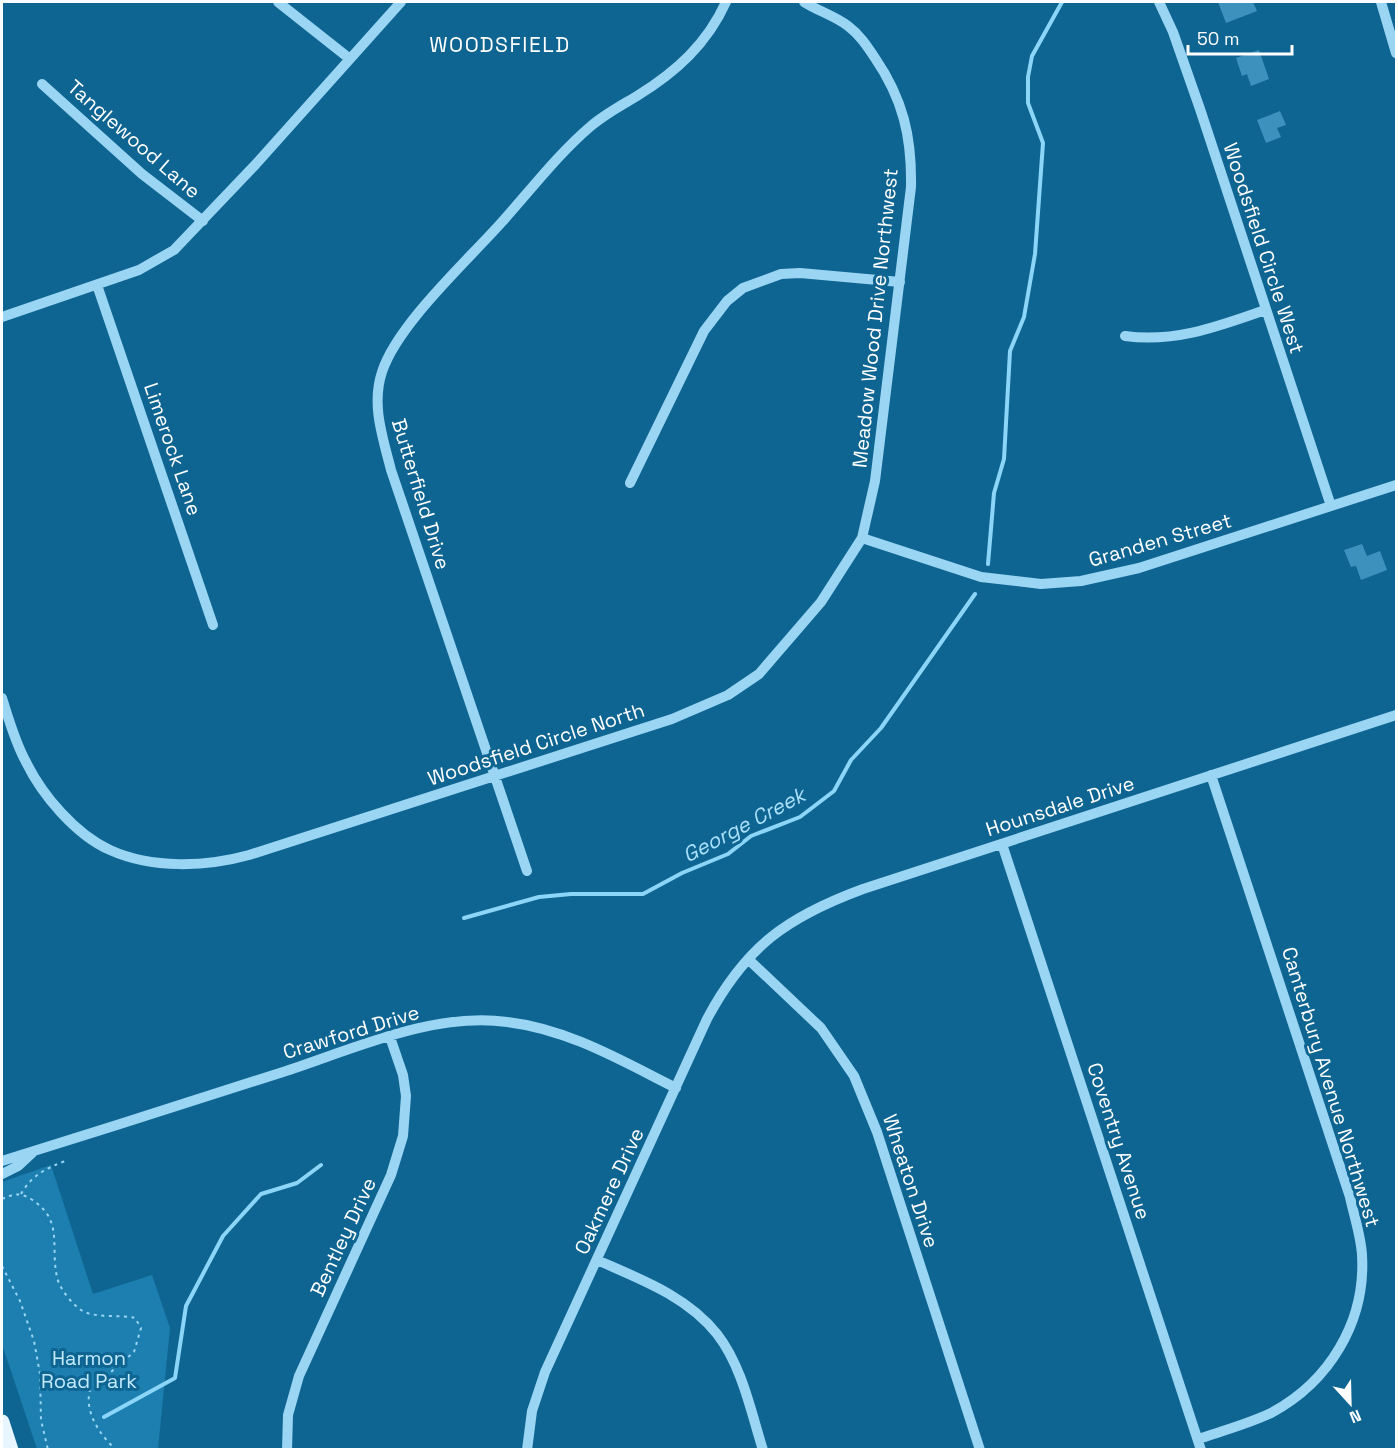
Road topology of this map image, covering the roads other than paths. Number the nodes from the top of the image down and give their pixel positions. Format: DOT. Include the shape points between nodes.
graph roads {
  1 [pos="278,2"];
  2 [pos="401,2"];
  3 [pos="726,2"];
  4 [pos="804,2"];
  5 [pos="1159,2"];
  6 [pos="1381,2"];
  7 [pos="1396,53"];
  8 [pos="350,59"];
  9 [pos="42,84"];
  10 [pos="203,221"];
  11 [pos="900,282"];
  12 [pos="97,285"];
  13 [pos="1266,310"];
  14 [pos="2,317"];
  15 [pos="1125,336"];
  16 [pos="630,483"];
  17 [pos="1396,485"];
  18 [pos="1331,506"];
  19 [pos="862,538"];
  20 [pos="213,625"];
  21 [pos="2,698"];
  22 [pos="1396,715"];
  23 [pos="1211,775"];
  24 [pos="494,777"];
  25 [pos="1002,844"];
  26 [pos="527,871"];
  27 [pos="748,959"];
  28 [pos="390,1037"];
  29 [pos="676,1088"];
  30 [pos="34,1151"];
  31 [pos="2,1161"];
  32 [pos="2,1174"];
  33 [pos="597,1260"];
  34 [pos="2,1427"];
  35 [pos="1200,1444"];
  36 [pos="11,1449"];
  37 [pos="287,1449"];
  38 [pos="527,1449"];
  39 [pos="763,1449"];
  40 [pos="980,1449"];
  1 -- 8 [label="street"];
  2 -- 8 [label="street"];
  3 -- 24 [label="street, Butterfield Drive" via="703,40 676,70 591,126 536,185 413,320 382,372 378,411 386,451"];
  4 -- 11 [label="street, Meadow Wood Drive Northwest" via="848,25 861,38 894,87 902,107 911,167"];
  5 -- 13 [label="street, Woodsfield Circle West" via="1200,108"];
  6 -- 7 [label="street"];
  8 -- 10 [label="street"];
  9 -- 10 [label="street, Tanglewood Lane" via="142,174"];
  10 -- 12 [label="street" via="157,261"];
  11 -- 16 [label="street" via="800,273 771,277 743,288 727,301 704,331"];
  11 -- 19 [label="street, Meadow Wood Drive Northwest" via="875,481"];
  12 -- 14 [label="street"];
  12 -- 20 [label="street, Limerock Lane"];
  13 -- 15 [label="street" via="1177,337"];
  13 -- 18 [label="street, Woodsfield Circle West"];
  17 -- 18 [label="street, Granden Street"];
  18 -- 19 [label="street, Granden Street" via="1139,568 1061,583 981,577"];
  19 -- 24 [label="street, Woodsfield Circle North" via="821,602 773,661 744,686 703,708"];
  21 -- 24 [label="street, Woodsfield Circle North" via="26,764 70,820 110,850 150,860 189,864 230,861"];
  22 -- 23 [label="street, Hounsdale Drive"];
  23 -- 25 [label="street, Hounsdale Drive"];
  23 -- 35 [label="street, Canterbury Avenue Northwest" via="1350,1197 1359,1236 1362,1276 1348,1333 1328,1366 1312,1383 1270,1413"];
  24 -- 26 [label="street, Butterfield Drive"];
  25 -- 27 [label="street, Hounsdale Drive" via="831,901 783,927"];
  25 -- 35 [label="street, Coventry Avenue"];
  27 -- 29 [label="street, Oakmere Drive" via="717,1001"];
  27 -- 40 [label="street, Wheaton Drive" via="821,1028 854,1076 877,1132"];
  28 -- 29 [label="street, Crawford Drive" via="465,1021 526,1024 565,1035"];
  28 -- 30 [label="street, Crawford Drive"];
  28 -- 37 [label="street, Bentley Drive" via="406,1096 401,1146 299,1376 288,1415"];
  29 -- 33 [label="street, Oakmere Drive"];
  30 -- 31 [label="street, Crawford Drive"];
  30 -- 32 [label="street, Crawford Drive"];
  33 -- 38 [label="street, Oakmere Drive" via="538,1391"];
  33 -- 39 [label="street" via="672,1296 717,1335 743,1388"];
  34 -- 36 [label="main road"];
}
